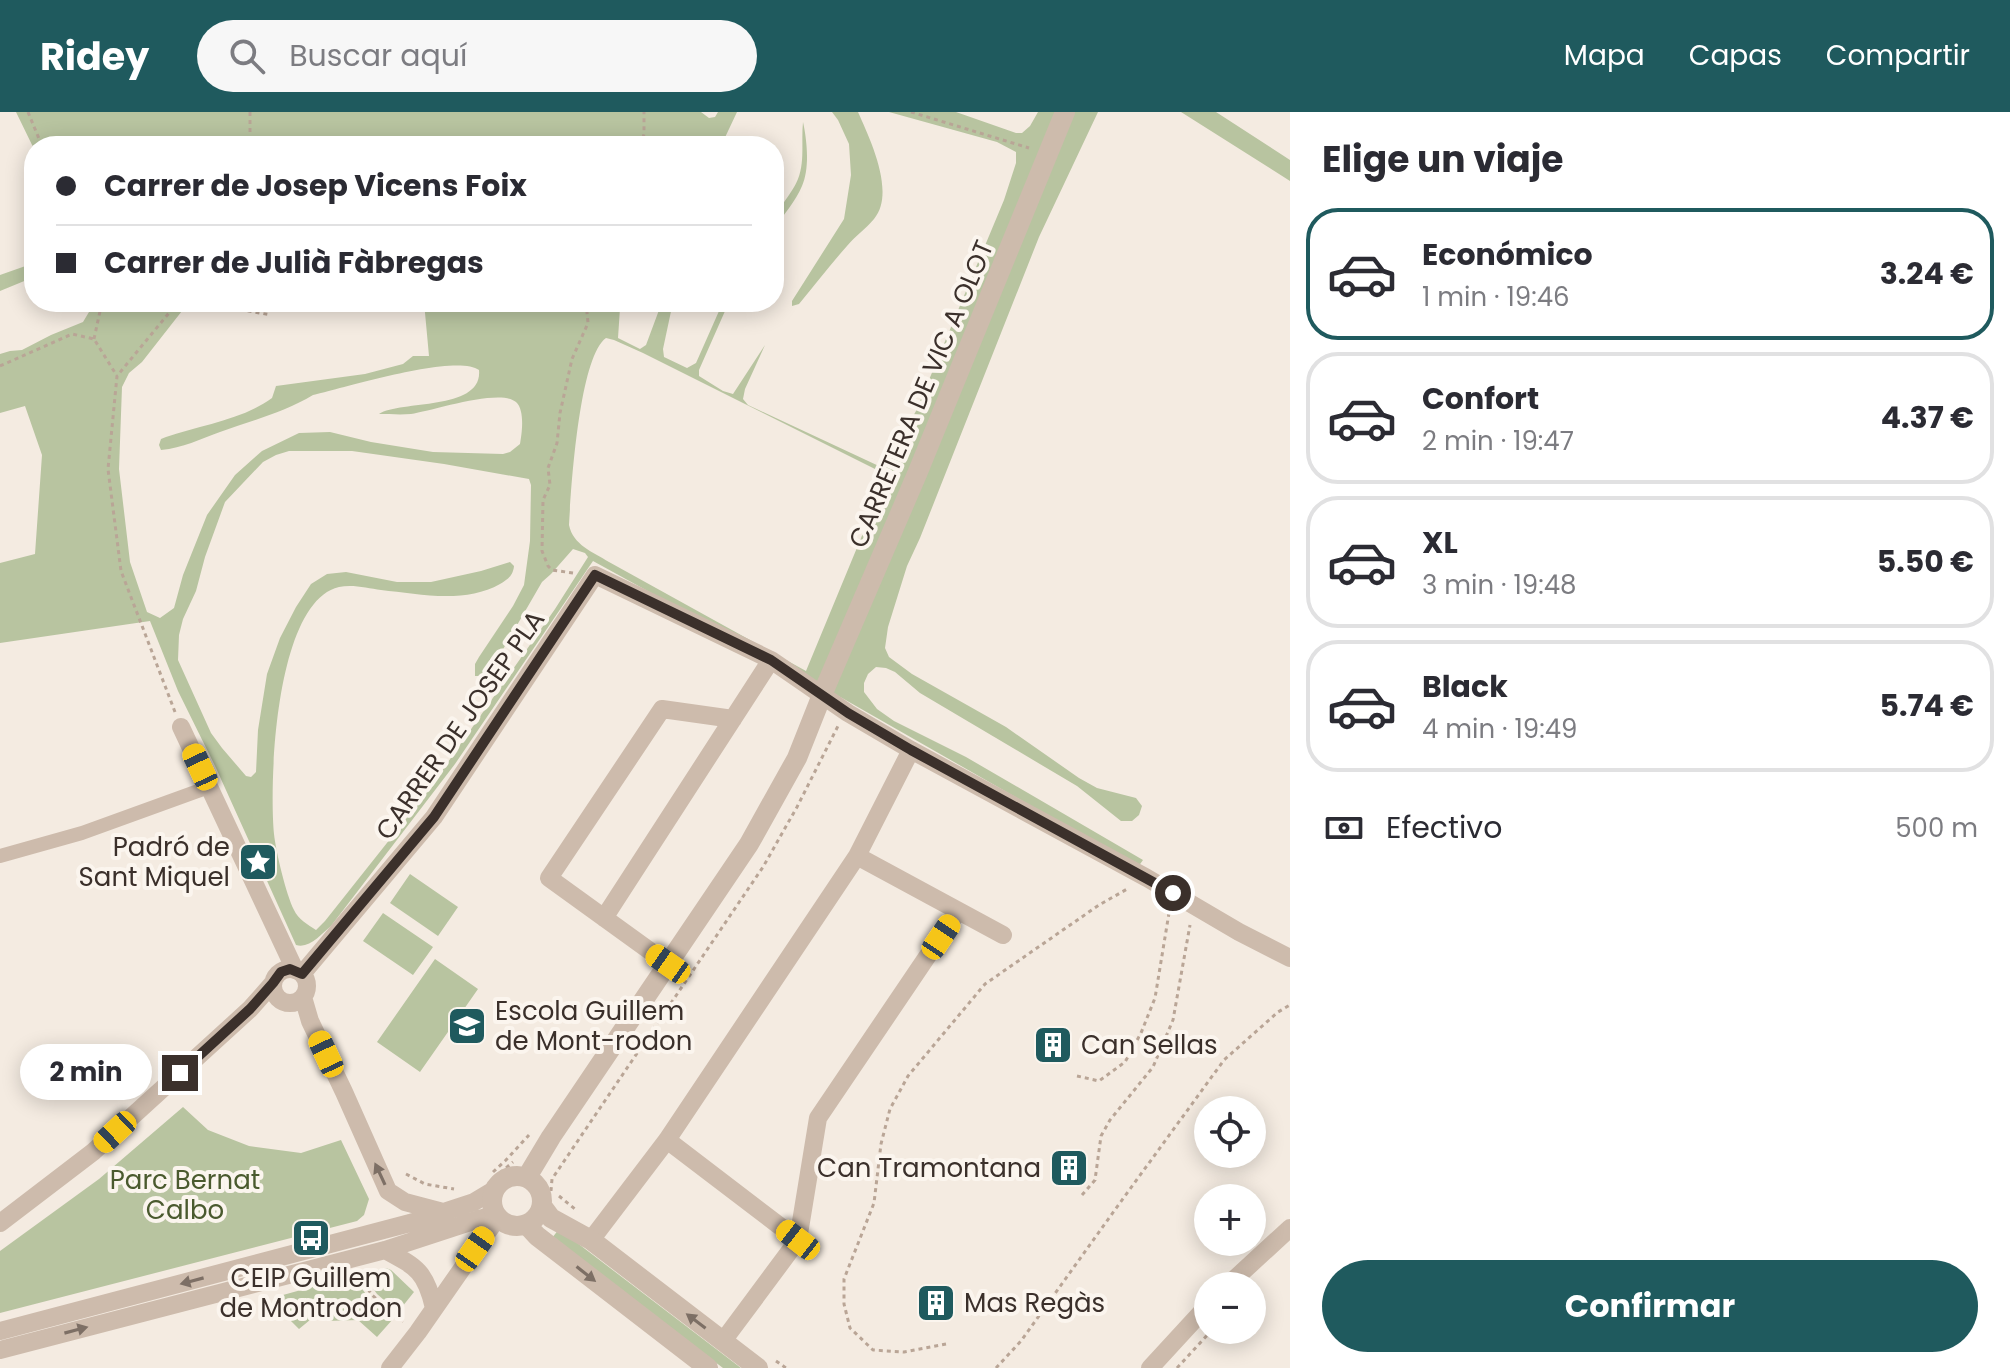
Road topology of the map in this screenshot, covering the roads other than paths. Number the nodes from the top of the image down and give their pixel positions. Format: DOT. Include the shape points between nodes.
graph roads {
  1 [pos="1065,112"];
  2 [pos="771,660"];
  3 [pos="822,695"];
  4 [pos="733,719"];
  5 [pos="181,727"];
  6 [pos="911,750"];
  7 [pos="209,787"];
  8 [pos="0,856"];
  9 [pos="857,856"];
  10 [pos="958,911"];
  11 [pos="604,918"];
  12 [pos="1003,935"];
  13 [pos="1290,958"];
  14 [pos="668,964"];
  15 [pos="287,976"];
  16 [pos="294,1000"];
  17 [pos="250,1009"];
  18 [pos="667,1140"];
  19 [pos="527,1177"];
  20 [pos="491,1182"];
  21 [pos="547,1198"];
  22 [pos="443,1212"];
  23 [pos="496,1215"];
  24 [pos="0,1223"];
  25 [pos="526,1224"];
  26 [pos="1290,1228"];
  27 [pos="591,1240"];
  28 [pos="798,1240"];
  29 [pos="385,1250"];
  30 [pos="1242,1272"];
  31 [pos="434,1308"];
  32 [pos="1194,1320"];
  33 [pos="0,1331"];
  34 [pos="723,1341"];
  35 [pos="0,1350"];
  36 [pos="390,1368"];
  37 [pos="708,1368"];
  38 [pos="758,1368"];
  39 [pos="1150,1368"];
  1 -- 3 [label="street, CARRETERA DE VIC A OLOT"];
  2 -- 3 [label="street"];
  2 -- 4 [label="street"];
  2 -- 15 [label="street, CARRER DE JOSEP PLA" via="593,578 434,817"];
  3 -- 6 [label="street"];
  3 -- 14 [label="street, CARRETERA DE VIC A OLOT" via="797,758 749,844"];
  4 -- 11 [label="street"];
  4 -- 11 [label="street" via="662,709 549,878"];
  5 -- 7 [label="street"];
  6 -- 9 [label="street"];
  6 -- 13 [label="street"];
  7 -- 8 [label="street"];
  7 -- 15 [label="street" via="279,939"];
  9 -- 10 [label="street"];
  9 -- 18 [label="street"];
  10 -- 12 [label="street"];
  10 -- 28 [label="street" via="818,1118"];
  11 -- 14 [label="street"];
  14 -- 19 [label="street, CARRETERA DE VIC A OLOT"];
  15 -- 16 [label="street" via="276,996"];
  15 -- 16 [label="street" via="307,985"];
  15 -- 17 [label="street, CARRER DE JOSEP PLA"];
  16 -- 17 [label="street"];
  22 -- 16 [label="street, one-way" via="405,1202 388,1191 310,1021"];
  17 -- 24 [label="street, CARRER DE JOSEP PLA" via="93,1152"];
  18 -- 27 [label="street"];
  18 -- 28 [label="street"];
  19 -- 20 [label="street"];
  19 -- 21 [label="street"];
  20 -- 22 [label="street" via="474,1202"];
  20 -- 23 [label="street"];
  21 -- 25 [label="street" via="538,1216"];
  21 -- 27 [label="street" via="551,1218"];
  22 -- 33 [label="street, one-way"];
  23 -- 25 [label="street" via="513,1226"];
  23 -- 29 [label="street"];
  23 -- 31 [label="street"];
  25 -- 37 [label="street, one-way"];
  26 -- 30 [label="street"];
  34 -- 27 [label="street, one-way"];
  28 -- 34 [label="street"];
  29 -- 31 [label="street" via="426,1280"];
  35 -- 29 [label="street, one-way"];
  31 -- 36 [label="street"];
  32 -- 39 [label="street"];
  34 -- 38 [label="street"];
}
